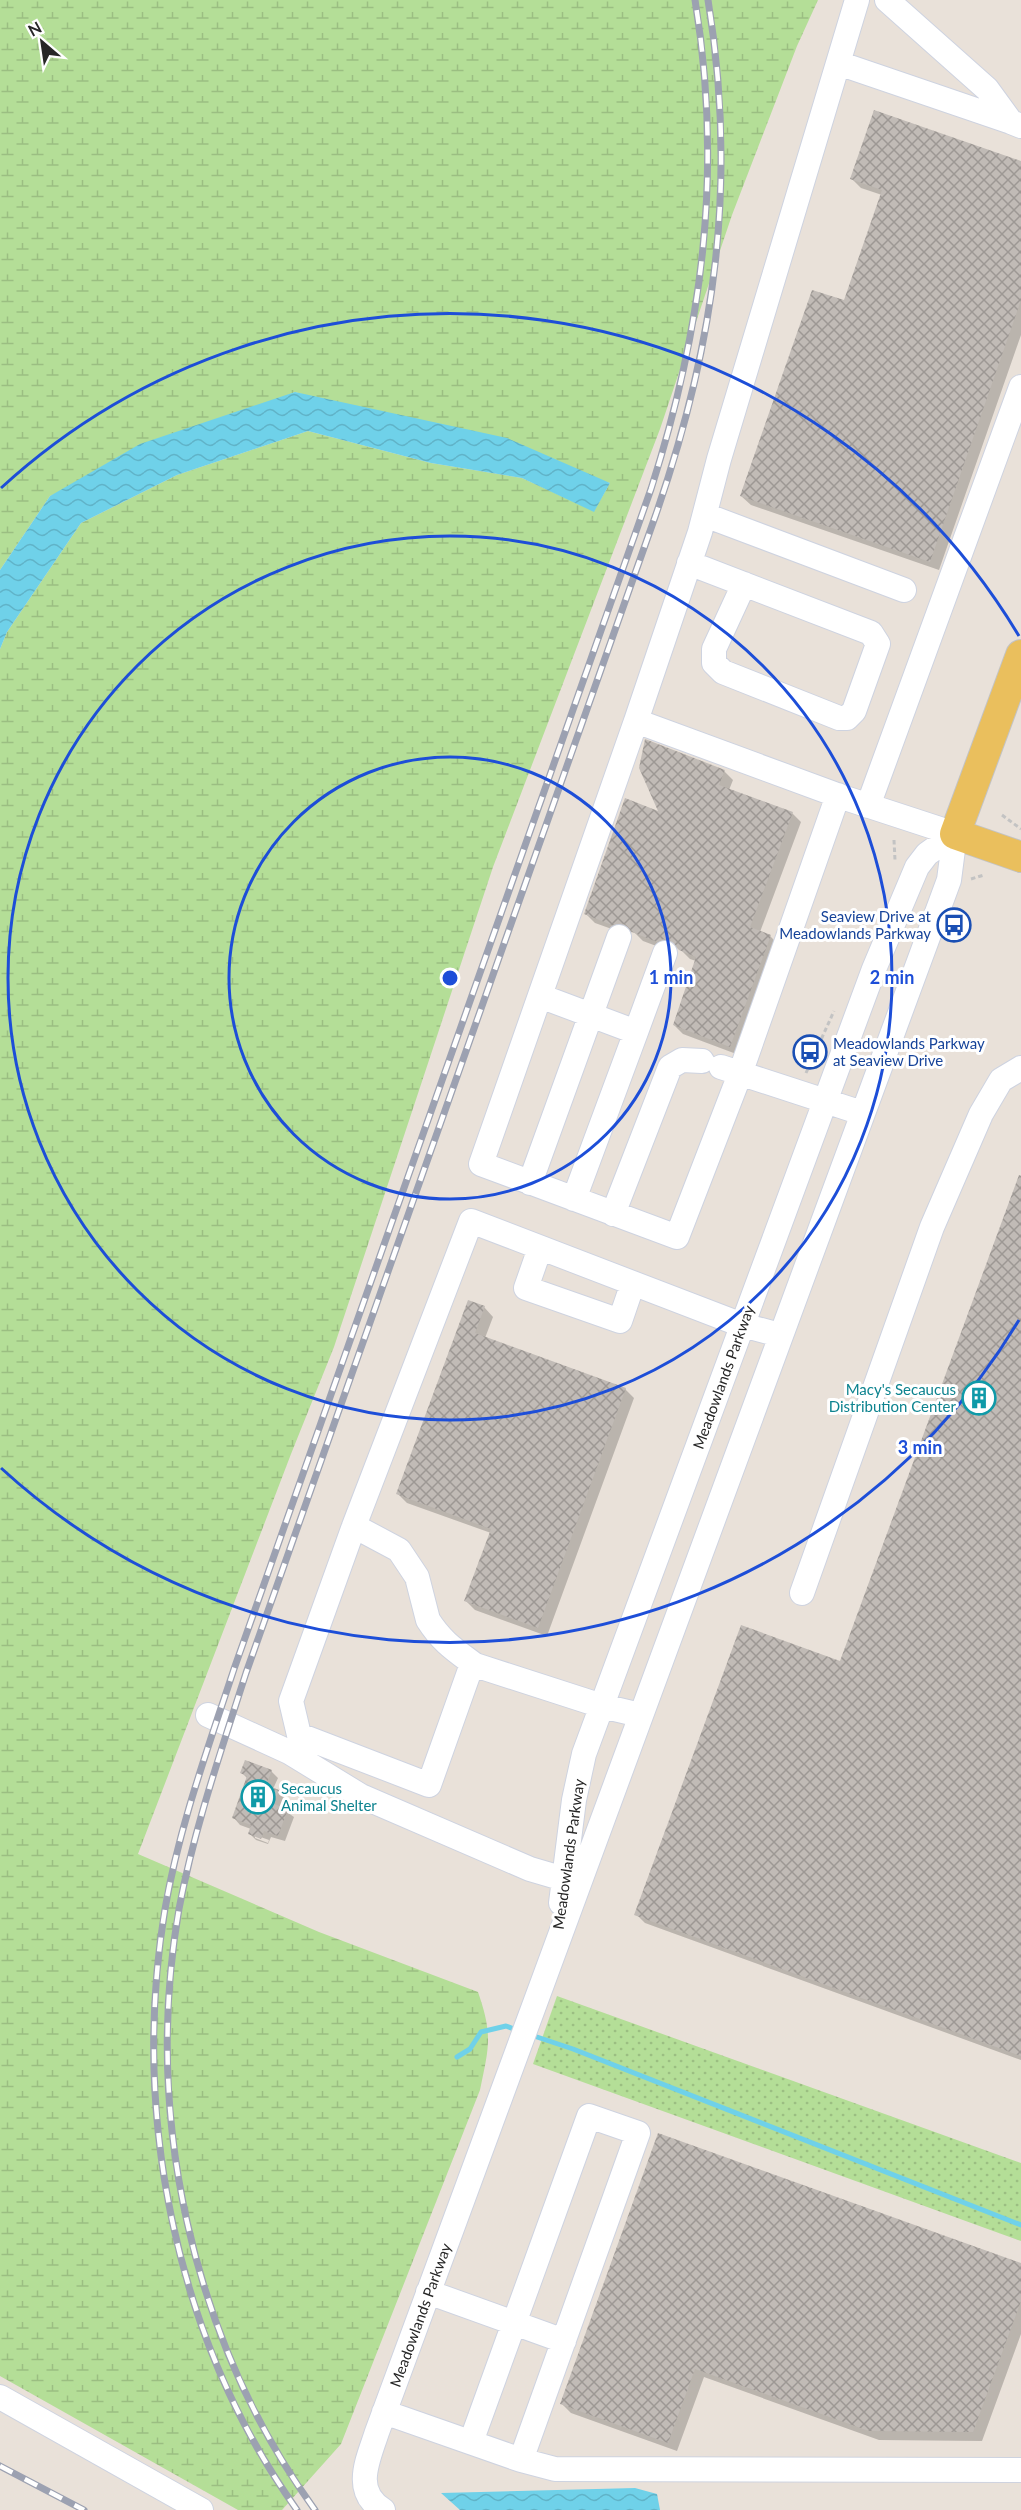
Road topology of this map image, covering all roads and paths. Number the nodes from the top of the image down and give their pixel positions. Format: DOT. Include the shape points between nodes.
graph roads {
  1 [pos="857,0"];
  2 [pos="887,0"];
  3 [pos="838,63"];
  4 [pos="1016,124"];
  5 [pos="1021,387"];
  6 [pos="705,515"];
  7 [pos="690,563"];
  8 [pos="744,584"];
  9 [pos="904,590"];
  10 [pos="1021,655"];
  11 [pos="636,721"];
  12 [pos="838,795"];
  13 [pos="868,806"];
  14 [pos="1002,816"];
  15 [pos="1021,829"];
  16 [pos="955,834"];
  17 [pos="894,840"];
  18 [pos="895,852"];
  19 [pos="1021,857"];
  20 [pos="984,875"];
  21 [pos="971,879"];
  22 [pos="619,937"];
  23 [pos="665,953"];
  24 [pos="540,996"];
  25 [pos="590,1016"];
  26 [pos="636,1032"];
  27 [pos="721,1067"];
  28 [pos="1021,1068"];
  29 [pos="825,1100"];
  30 [pos="862,1113"];
  31 [pos="530,1183"];
  32 [pos="574,1199"];
  33 [pos="614,1214"];
  34 [pos="540,1248"];
  35 [pos="633,1283"];
  36 [pos="742,1325"];
  37 [pos="780,1335"];
  38 [pos="354,1526"];
  39 [pos="802,1593"];
  40 [pos="475,1665"];
  41 [pos="602,1706"];
  42 [pos="208,1715"];
  43 [pos="640,1715"];
  44 [pos="564,1879"];
  45 [pos="556,1946"];
  46 [pos="428,2292"];
  47 [pos="514,2322"];
  48 [pos="564,2341"];
  49 [pos="0,2397"];
  50 [pos="384,2412"];
  51 [pos="471,2442"];
  52 [pos="521,2460"];
  53 [pos="1021,2470"];
  54 [pos="359,2501"];
  55 [pos="201,2510"];
  56 [pos="383,2510"];
  1 -- 3 [label="street"];
  2 -- 4 [label="street" via="987,89"];
  3 -- 4 [label="street"];
  3 -- 6 [label="street"];
  5 -- 13 [label="street"];
  6 -- 7 [label="street"];
  6 -- 9 [label="street"];
  7 -- 8 [label="street"];
  7 -- 11 [label="street"];
  8 -- 8 [label="street" via="871,633 878,644 854,711 847,718 723,672 714,663 714,649"];
  10 -- 16 [label="main road, Meadowlands Parkway"];
  11 -- 12 [label="street"];
  11 -- 24 [label="street"];
  12 -- 13 [label="street"];
  12 -- 27 [label="street"];
  13 -- 16 [label="street"];
  14 -- 15 [label="path"];
  16 -- 19 [label="main road"];
  16 -- 29 [label="street, Meadowlands Parkway" via="927,854 917,867 873,969"];
  16 -- 30 [label="street, Meadowlands Parkway" via="949,880"];
  17 -- 18 [label="path"];
  20 -- 21 [label="path"];
  22 -- 25 [label="street"];
  23 -- 26 [label="street"];
  24 -- 25 [label="street"];
  24 -- 31 [label="street" via="481,1164"];
  25 -- 26 [label="street"];
  25 -- 31 [label="street"];
  26 -- 32 [label="street"];
  27 -- 29 [label="street"];
  27 -- 33 [label="street" via="682,1060 670,1067"];
  27 -- 33 [label="street" via="676,1237"];
  28 -- 39 [label="street" via="1001,1080 981,1114 932,1227"];
  29 -- 30 [label="street"];
  29 -- 36 [label="street, Meadowlands Parkway"];
  30 -- 37 [label="street, Meadowlands Parkway"];
  31 -- 32 [label="street"];
  32 -- 33 [label="street"];
  34 -- 35 [label="street"];
  34 -- 35 [label="street" via="526,1288 620,1321"];
  34 -- 38 [label="street" via="471,1221"];
  35 -- 36 [label="street"];
  36 -- 37 [label="street"];
  36 -- 41 [label="street, Meadowlands Parkway"];
  37 -- 43 [label="street, Meadowlands Parkway"];
  38 -- 40 [label="street" via="399,1550 417,1577 428,1620 442,1640"];
  38 -- 40 [label="street" via="291,1701 300,1735 429,1785 472,1664"];
  40 -- 41 [label="street"];
  41 -- 43 [label="street"];
  41 -- 44 [label="street, Meadowlands Parkway" via="578,1777"];
  42 -- 44 [label="street" via="289,1752 361,1796 530,1869"];
  43 -- 45 [label="street, Meadowlands Parkway"];
  44 -- 45 [label="street, Meadowlands Parkway"];
  45 -- 46 [label="street, Meadowlands Parkway"];
  46 -- 47 [label="street"];
  46 -- 50 [label="street, Meadowlands Parkway"];
  47 -- 48 [label="street"];
  47 -- 48 [label="street" via="588,2116 638,2133"];
  47 -- 51 [label="street"];
  48 -- 52 [label="street"];
  49 -- 55 [label="street"];
  50 -- 51 [label="street"];
  50 -- 54 [label="street, Meadowlands Parkway"];
  51 -- 52 [label="street"];
  52 -- 53 [label="street" via="555,2469"];
  54 -- 56 [label="street, Meadowlands Parkway" via="372,2501"];
}
